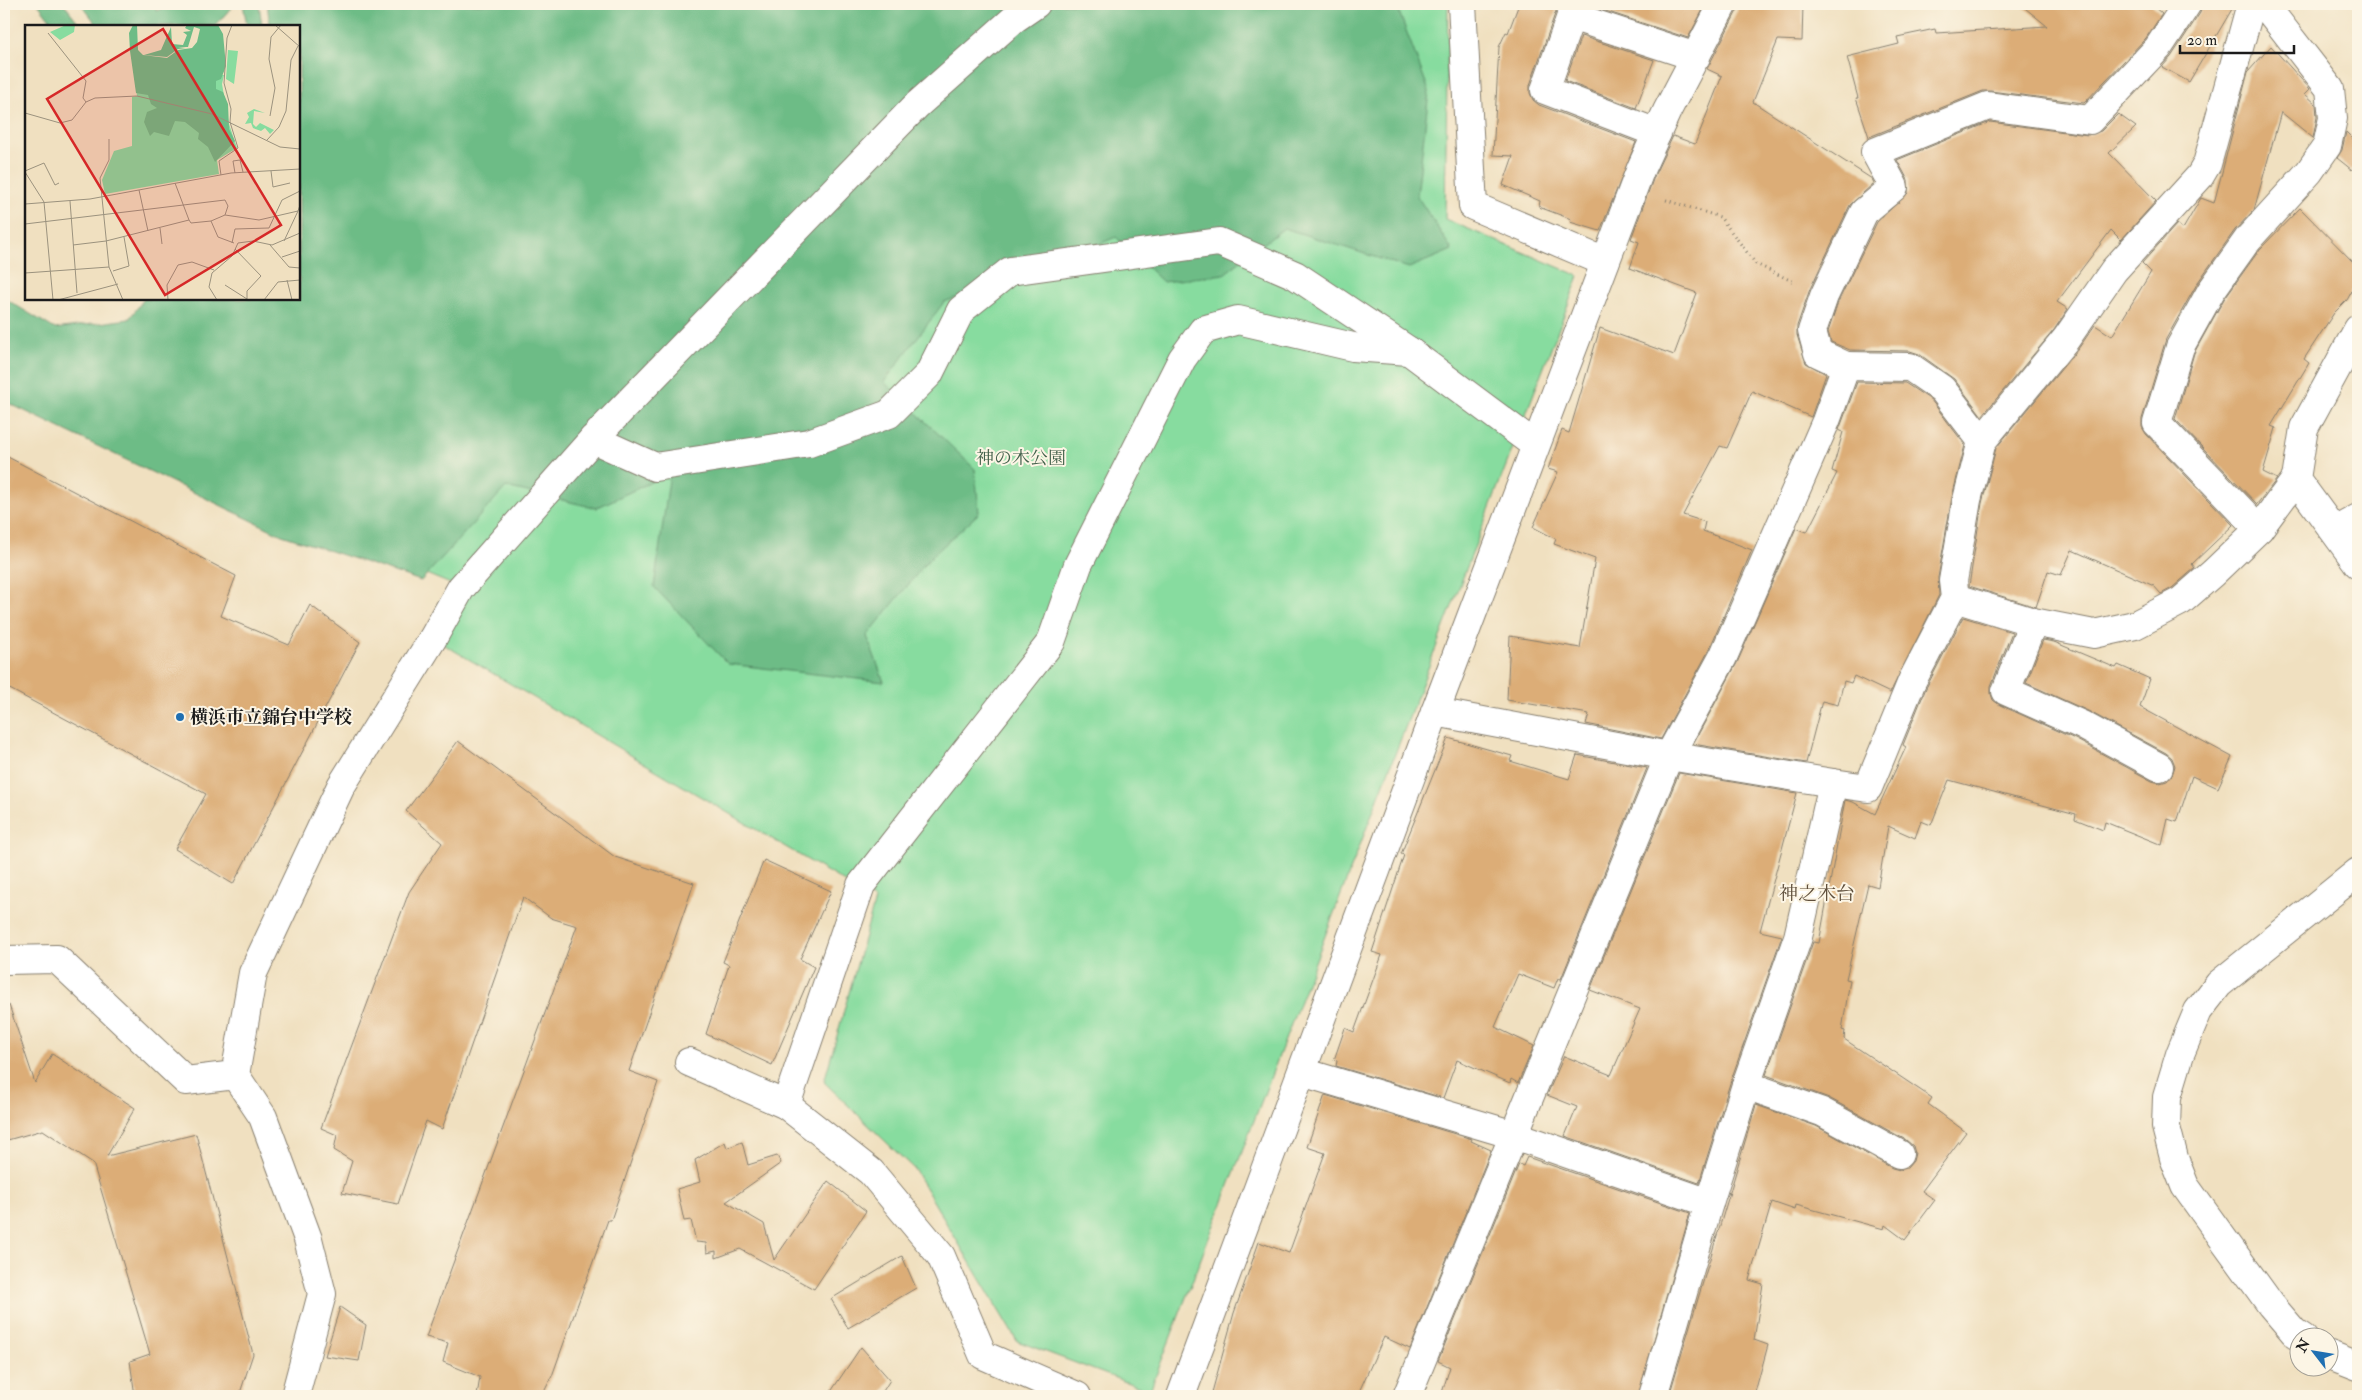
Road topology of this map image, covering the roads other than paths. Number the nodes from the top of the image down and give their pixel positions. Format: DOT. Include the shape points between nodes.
graph roads {
  1 [pos="1036,4"];
  2 [pos="1462,4"];
  3 [pos="1723,4"];
  4 [pos="2188,4"];
  5 [pos="2251,4"];
  6 [pos="2264,4"];
  7 [pos="1696,57"];
  8 [pos="1657,133"];
  9 [pos="1605,262"];
  10 [pos="2358,329"];
  11 [pos="1409,351"];
  12 [pos="1846,366"];
  13 [pos="593,439"];
  14 [pos="1982,441"];
  15 [pos="1536,445"];
  16 [pos="2296,479"];
  17 [pos="2347,525"];
  18 [pos="2259,529"];
  19 [pos="2358,564"];
  20 [pos="1955,598"];
  21 [pos="2033,622"];
  22 [pos="1435,712"];
  23 [pos="1669,756"];
  24 [pos="2159,767"];
  25 [pos="1833,783"];
  26 [pos="2358,872"];
  27 [pos="4,960"];
  28 [pos="689,1062"];
  29 [pos="1302,1072"];
  30 [pos="235,1074"];
  31 [pos="1746,1085"];
  32 [pos="786,1105"];
  33 [pos="1514,1135"];
  34 [pos="1899,1154"];
  35 [pos="1709,1203"];
  36 [pos="2291,1328"];
  37 [pos="2340,1358"];
  38 [pos="2358,1366"];
  39 [pos="295,1396"];
  40 [pos="1077,1396"];
  41 [pos="1181,1396"];
  42 [pos="1407,1396"];
  43 [pos="1654,1396"];
  1 -- 13 [label="street" via="1014,19 917,106"];
  2 -- 9 [label="street" via="1473,206"];
  3 -- 7 [label="street"];
  4 -- 12 [label="street" via="2158,48 2090,120 1988,106 1875,152 1894,187 1864,212 1824,296 1812,331 1818,353"];
  5 -- 14 [label="street" via="2207,164 2200,176 2114,270 2066,339"];
  6 -- 18 [label="street" via="2330,89 2333,118 2327,146 2309,172 2248,239 2211,291 2180,346 2157,423"];
  7 -- 8 [label="street"];
  7 -- 8 [label="street" via="1571,16 1545,90"];
  8 -- 9 [label="street"];
  9 -- 15 [label="street"];
  10 -- 16 [label="street" via="2304,428"];
  11 -- 13 [label="street" via="1295,275 1218,242 1010,271 961,310 929,374 889,414 809,443 655,467"];
  11 -- 15 [label="street"];
  11 -- 32 [label="street" via="1353,347 1238,320 1203,330 1182,359 1078,565 1051,642 861,885"];
  12 -- 14 [label="street" via="1910,366 1942,388"];
  12 -- 23 [label="street" via="1826,421 1723,657"];
  13 -- 30 [label="street" via="460,588 434,638 341,786 253,973"];
  14 -- 20 [label="street" via="1954,572"];
  15 -- 22 [label="street"];
  16 -- 17 [label="street"];
  16 -- 18 [label="street"];
  17 -- 19 [label="street"];
  18 -- 21 [label="street" via="2180,601 2136,625 2094,634"];
  20 -- 21 [label="street"];
  20 -- 25 [label="street" via="1912,680 1868,788"];
  21 -- 24 [label="street" via="2006,691 2082,725"];
  22 -- 23 [label="street"];
  22 -- 29 [label="street"];
  23 -- 25 [label="street"];
  23 -- 33 [label="street"];
  25 -- 31 [label="street" via="1798,937"];
  26 -- 36 [label="street" via="2219,984 2198,1011 2167,1097 2166,1126 2185,1186"];
  27 -- 30 [label="street" via="57,959 186,1081"];
  28 -- 32 [label="street"];
  29 -- 33 [label="street"];
  29 -- 41 [label="street"];
  30 -- 39 [label="street" via="263,1117 308,1239 322,1294"];
  31 -- 34 [label="street" via="1822,1112"];
  31 -- 35 [label="street"];
  32 -- 40 [label="street" via="871,1172 941,1256 983,1355"];
  33 -- 35 [label="street"];
  33 -- 42 [label="street"];
  35 -- 43 [label="street"];
  37 -- 38 [label="street"];
}
